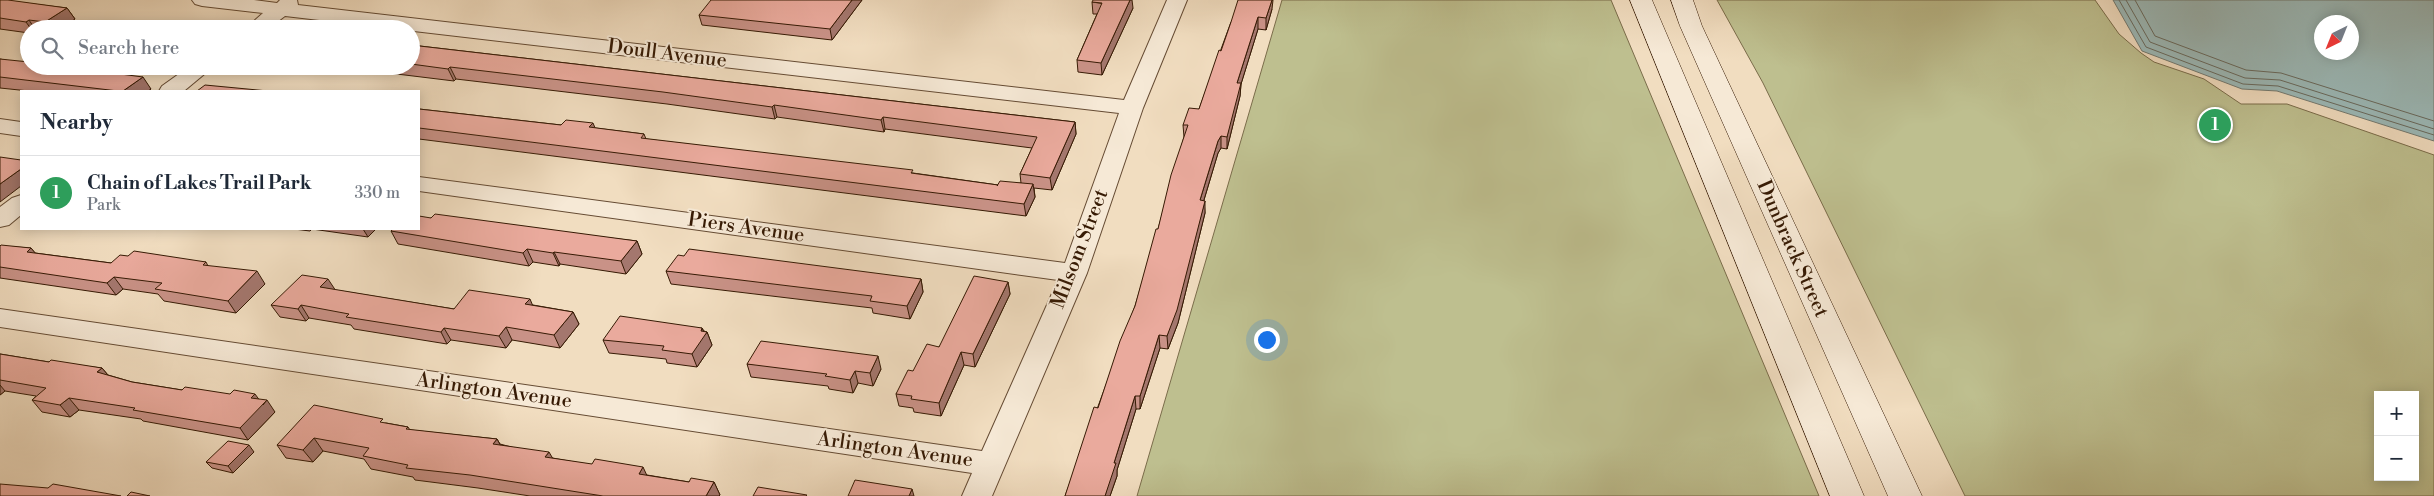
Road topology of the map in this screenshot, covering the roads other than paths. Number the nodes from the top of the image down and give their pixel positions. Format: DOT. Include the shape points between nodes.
graph roads {
  1 [pos="202,0"];
  2 [pos="1177,0"];
  3 [pos="1641,0"];
  4 [pos="1682,0"];
  5 [pos="288,4"];
  6 [pos="267,20"];
  7 [pos="418,20"];
  8 [pos="420,20"];
  9 [pos="192,75"];
  10 [pos="171,90"];
  11 [pos="1132,108"];
  12 [pos="0,126"];
  13 [pos="20,129"];
  14 [pos="420,184"];
  15 [pos="20,204"];
  16 [pos="0,220"];
  17 [pos="1074,273"];
  18 [pos="0,318"];
  19 [pos="989,464"];
  20 [pos="976,496"];
  21 [pos="1847,496"];
  22 [pos="1905,496"];
  1 -- 5 [label="street, Doull Avenue"];
  2 -- 11 [label="street, Milsom Street"];
  3 -- 21 [label="main road"];
  4 -- 22 [label="main road, Dunbrack Street"];
  5 -- 6 [label="street"];
  5 -- 7 [label="street, Doull Avenue"];
  8 -- 11 [label="street, Doull Avenue"];
  9 -- 10 [label="street"];
  11 -- 17 [label="street, Milsom Street"];
  12 -- 13 [label="street"];
  14 -- 17 [label="street, Piers Avenue"];
  15 -- 16 [label="street"];
  17 -- 19 [label="street, Milsom Street"];
  18 -- 19 [label="street, Arlington Avenue"];
  19 -- 20 [label="street, Milsom Street"];
}
